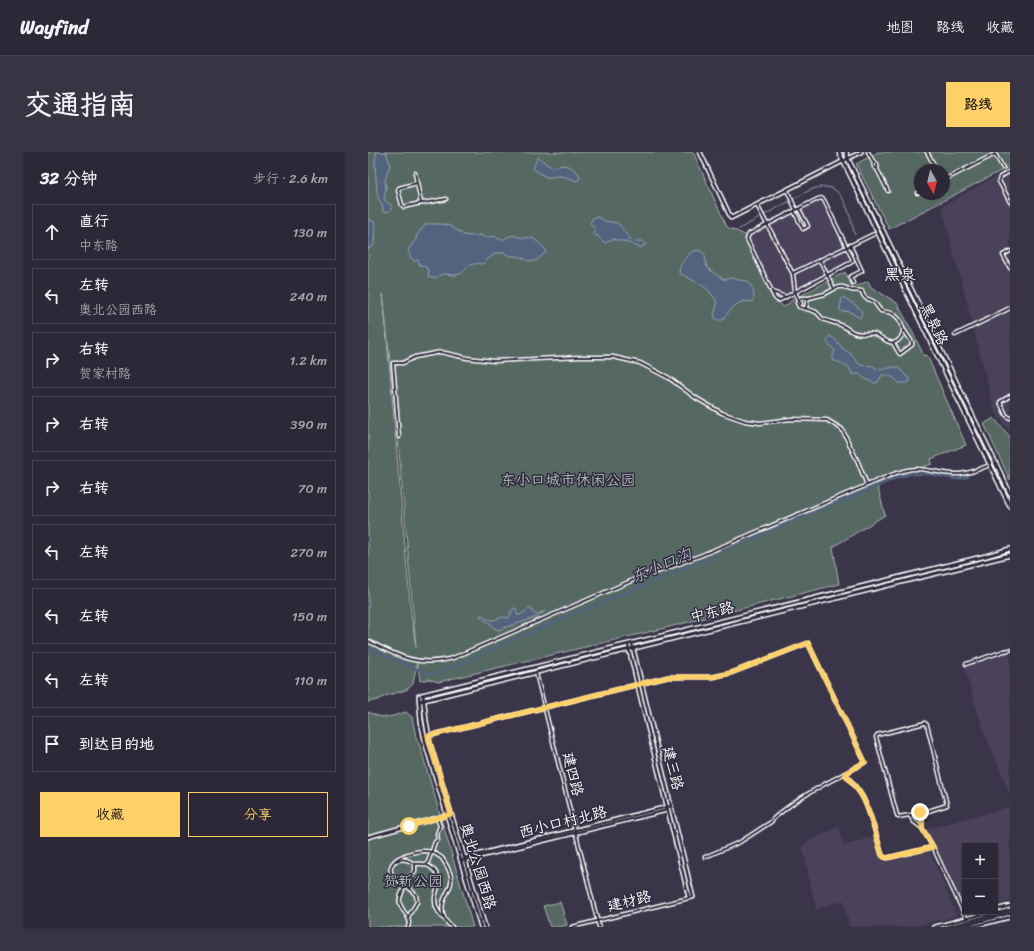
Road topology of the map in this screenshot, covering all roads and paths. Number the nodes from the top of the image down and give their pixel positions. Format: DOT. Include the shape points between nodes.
graph roads {
  1 [pos="700,152"];
  2 [pos="839,152"];
  3 [pos="846,152"];
  4 [pos="861,152"];
  5 [pos="868,152"];
  6 [pos="927,152"];
  7 [pos="848,159"];
  8 [pos="843,161"];
  9 [pos="934,164"];
  10 [pos="1003,168"];
  11 [pos="1010,171"];
  12 [pos="415,173"];
  13 [pos="950,177"];
  14 [pos="417,183"];
  15 [pos="787,190"];
  16 [pos="888,191"];
  17 [pos="446,199"];
  18 [pos="1010,202"];
  19 [pos="421,203"];
  20 [pos="756,205"];
  21 [pos="796,210"];
  22 [pos="767,225"];
  23 [pos="874,234"];
  24 [pos="850,245"];
  25 [pos="847,247"];
  26 [pos="1010,251"];
  27 [pos="820,260"];
  28 [pos="1010,268"];
  29 [pos="793,273"];
  30 [pos="827,275"];
  31 [pos="853,283"];
  32 [pos="834,289"];
  33 [pos="772,291"];
  34 [pos="795,292"];
  35 [pos="786,297"];
  36 [pos="808,298"];
  37 [pos="799,299"];
  38 [pos="801,304"];
  39 [pos="806,308"];
  40 [pos="1010,308"];
  41 [pos="903,329"];
  42 [pos="955,335"];
  43 [pos="893,343"];
  44 [pos="1010,396"];
  45 [pos="1010,418"];
  46 [pos="399,438"];
  47 [pos="989,466"];
  48 [pos="867,485"];
  49 [pos="1010,493"];
  50 [pos="1010,506"];
  51 [pos="1010,549"];
  52 [pos="1010,555"];
  53 [pos="368,641"];
  54 [pos="630,644"];
  55 [pos="631,649"];
  56 [pos="1010,650"];
  57 [pos="966,664"];
  58 [pos="536,672"];
  59 [pos="641,684"];
  60 [pos="638,685"];
  61 [pos="421,695"];
  62 [pos="422,701"];
  63 [pos="545,708"];
  64 [pos="426,737"];
  65 [pos="845,774"];
  66 [pos="671,808"];
  67 [pos="668,809"];
  68 [pos="922,813"];
  69 [pos="449,814"];
  70 [pos="910,816"];
  71 [pos="437,818"];
  72 [pos="922,828"];
  73 [pos="576,832"];
  74 [pos="368,837"];
  75 [pos="933,847"];
  76 [pos="432,852"];
  77 [pos="705,857"];
  78 [pos="463,859"];
  79 [pos="394,861"];
  80 [pos="415,864"];
  81 [pos="427,865"];
  82 [pos="693,897"];
  83 [pos="689,898"];
  84 [pos="1010,906"];
  85 [pos="998,909"];
  86 [pos="1010,911"];
  87 [pos="986,915"];
  88 [pos="408,917"];
  89 [pos="1010,917"];
  90 [pos="598,920"];
  91 [pos="448,924"];
  92 [pos="969,924"];
  93 [pos="408,927"];
  94 [pos="452,927"];
  95 [pos="481,927"];
  96 [pos="485,927"];
  97 [pos="572,927"];
  98 [pos="600,927"];
  99 [pos="935,927"];
  100 [pos="948,927"];
  101 [pos="959,927"];
  1 -- 20 [label="street" via="731,218"];
  2 -- 8 [label="main road, 黑泉路"];
  3 -- 7 [label="main road, 黑泉路"];
  4 -- 7 [label="street"];
  5 -- 16 [label="street"];
  6 -- 9 [label="street"];
  7 -- 8 [label="street"];
  7 -- 49 [label="main road, 黑泉路"];
  8 -- 15 [label="street"];
  8 -- 47 [label="main road, 黑泉路"];
  10 -- 13 [label="street" via="995,154"];
  11 -- 18 [label="street" via="1000,177 999,181"];
  12 -- 14 [label="street"];
  14 -- 19 [label="street"];
  14 -- 19 [label="street" via="398,190 404,207"];
  15 -- 20 [label="street"];
  15 -- 21 [label="street"];
  17 -- 19 [label="street"];
  20 -- 22 [label="street"];
  21 -- 21 [label="street" via="803,229 808,226"];
  21 -- 22 [label="street"];
  21 -- 25 [label="street" via="822,199"];
  22 -- 29 [label="street"];
  22 -- 33 [label="street" via="749,234 747,239"];
  23 -- 24 [label="street"];
  24 -- 25 [label="street"];
  24 -- 31 [label="street" via="862,271 850,277"];
  25 -- 27 [label="street"];
  25 -- 30 [label="street" via="852,262"];
  26 -- 28 [label="street" via="1003,255"];
  27 -- 29 [label="street"];
  27 -- 30 [label="street"];
  29 -- 34 [label="street"];
  30 -- 32 [label="street"];
  30 -- 34 [label="street"];
  32 -- 36 [label="street"];
  32 -- 41 [label="street" via="844,286 861,290 863,296 874,302 881,311 895,315"];
  33 -- 35 [label="street"];
  33 -- 35 [label="street" via="777,300"];
  34 -- 35 [label="street"];
  34 -- 37 [label="street"];
  36 -- 37 [label="street"];
  36 -- 39 [label="street"];
  37 -- 38 [label="street"];
  37 -- 39 [label="street" via="798,305"];
  39 -- 43 [label="street" via="854,333 875,334 886,342"];
  40 -- 42 [label="street"];
  41 -- 43 [label="street" via="900,339"];
  41 -- 43 [label="street" via="912,344 900,354"];
  44 -- 45 [label="street" via="1000,402"];
  46 -- 48 [label="street" via="393,363 403,363 415,357 441,352 467,358 494,360 613,357 640,363 669,378 722,413 745,421 760,423 791,419 827,420 842,429"];
  47 -- 48 [label="street" via="959,474 928,469 904,470"];
  47 -- 50 [label="main road, 黑泉路"];
  48 -- 53 [label="street" via="702,555 645,575 453,658 431,662 406,658"];
  51 -- 54 [label="main road, 中东路"];
  52 -- 55 [label="main road, 中东路"];
  54 -- 55 [label="street, 建三路"];
  54 -- 61 [label="main road, 中东路"];
  55 -- 58 [label="main road, 中东路"];
  55 -- 59 [label="street, 建三路"];
  55 -- 60 [label="street, 建三路"];
  56 -- 57 [label="street"];
  58 -- 62 [label="main road, 中东路"];
  58 -- 63 [label="street, 建四路"];
  59 -- 60 [label="street"];
  59 -- 65 [label="street" via="668,677 712,677 731,673 808,643 865,762"];
  59 -- 66 [label="street, 建三路"];
  60 -- 63 [label="street"];
  60 -- 67 [label="street, 建三路"];
  61 -- 62 [label="main road, 奥北公园西路"];
  62 -- 64 [label="main road, 奥北公园西路" via="421,721"];
  63 -- 64 [label="street"];
  63 -- 73 [label="street, 建四路"];
  64 -- 69 [label="main road, 奥北公园西路"];
  65 -- 75 [label="street" via="862,796 884,857"];
  65 -- 77 [label="street" via="809,793 740,842"];
  66 -- 67 [label="street, 西小口村北路"];
  66 -- 82 [label="street, 建三路"];
  67 -- 73 [label="street, 西小口村北路"];
  67 -- 83 [label="street, 建三路"];
  68 -- 70 [label="street"];
  68 -- 70 [label="street" via="947,805 925,723 876,737 897,815"];
  68 -- 72 [label="street"];
  69 -- 71 [label="street"];
  69 -- 78 [label="main road, 奥北公园西路"];
  70 -- 72 [label="street"];
  71 -- 74 [label="street"];
  71 -- 76 [label="street" via="440,826 438,840"];
  72 -- 75 [label="street"];
  73 -- 78 [label="street, 西小口村北路"];
  73 -- 90 [label="street, 建四路"];
  75 -- 92 [label="street"];
  76 -- 79 [label="street" via="413,853"];
  76 -- 81 [label="street"];
  76 -- 91 [label="street" via="446,864 452,879 442,907"];
  78 -- 95 [label="main road, 奥北公园西路"];
  78 -- 96 [label="main road, 奥北公园西路"];
  79 -- 80 [label="street" via="401,859"];
  79 -- 88 [label="street" via="391,873 403,886 400,902"];
  80 -- 81 [label="street"];
  80 -- 88 [label="street" via="415,871 406,880 406,885 416,895 417,902"];
  81 -- 91 [label="street" via="437,874 435,902 437,911"];
  82 -- 83 [label="street, 建材路"];
  83 -- 90 [label="street, 建材路"];
  84 -- 85 [label="street"];
  86 -- 92 [label="main road"];
  87 -- 92 [label="street"];
  88 -- 93 [label="street"];
  89 -- 92 [label="street"];
  90 -- 97 [label="street, 建材路"];
  90 -- 98 [label="street, 建四路"];
  91 -- 94 [label="street"];
  92 -- 99 [label="street"];
  92 -- 100 [label="main road"];
  92 -- 101 [label="main road"];
}
